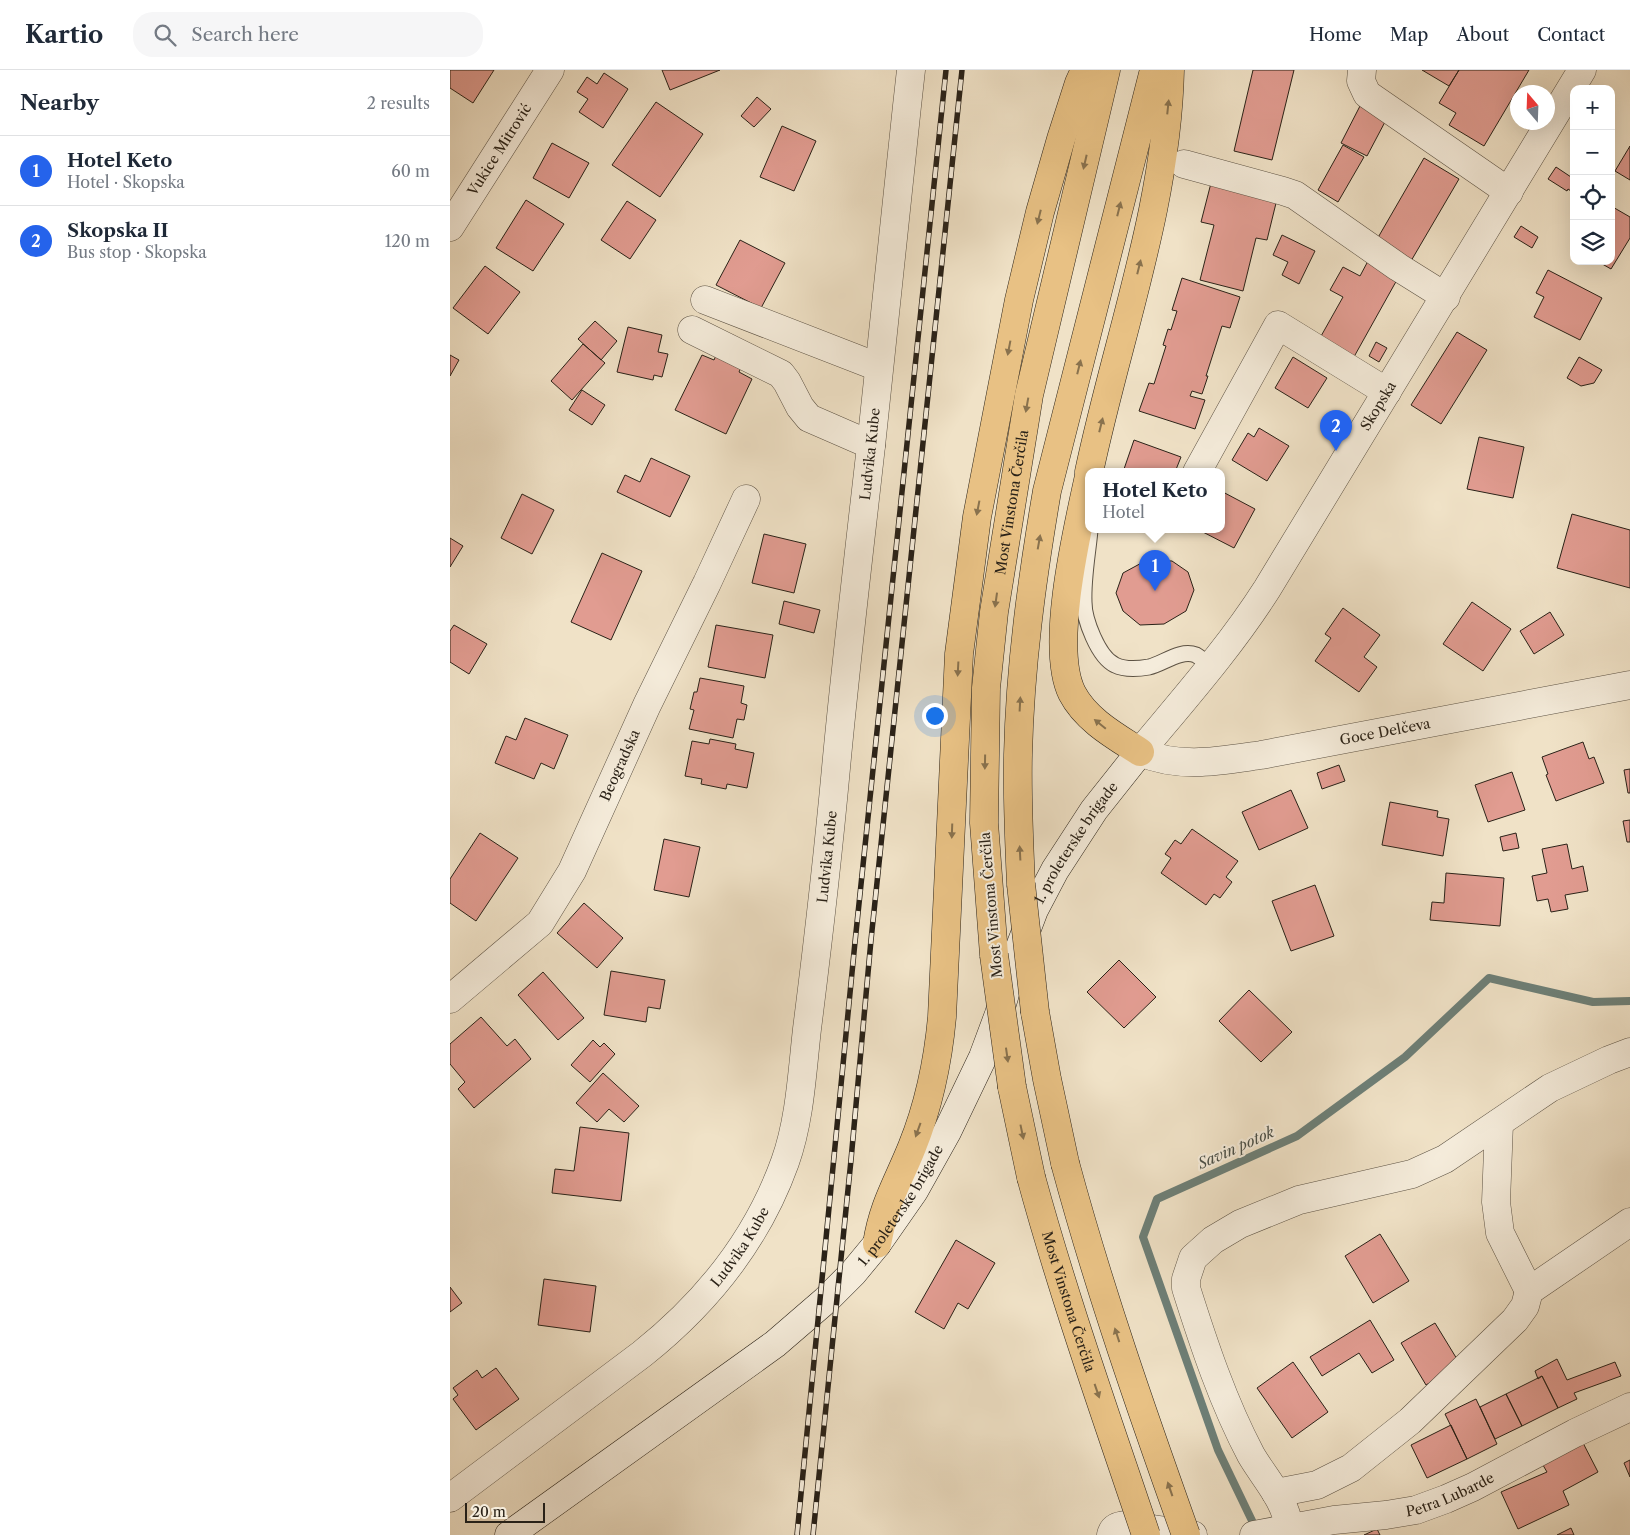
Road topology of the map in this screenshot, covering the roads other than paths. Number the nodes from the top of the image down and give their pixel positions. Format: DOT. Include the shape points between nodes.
graph roads {
  1 [pos="550,70"];
  2 [pos="911,70"];
  3 [pos="1085,70"];
  4 [pos="1106,70"];
  5 [pos="1154,70"];
  6 [pos="1170,70"];
  7 [pos="1362,70"];
  8 [pos="1582,70"];
  9 [pos="1184,164"];
  10 [pos="1509,192"];
  11 [pos="450,227"];
  12 [pos="1446,297"];
  13 [pos="705,300"];
  14 [pos="692,330"];
  15 [pos="878,367"];
  16 [pos="1387,392"];
  17 [pos="871,444"];
  18 [pos="1090,468"];
  19 [pos="1199,468"];
  20 [pos="746,499"];
  21 [pos="1085,509"];
  22 [pos="1090,533"];
  23 [pos="1212,666"];
  24 [pos="1630,685"];
  25 [pos="1140,752"];
  26 [pos="450,999"];
  27 [pos="1630,1052"];
  28 [pos="1498,1123"];
  29 [pos="1630,1222"];
  30 [pos="877,1244"];
  31 [pos="1529,1291"];
  32 [pos="1630,1407"];
  33 [pos="1276,1493"];
  34 [pos="450,1498"];
  35 [pos="1271,1532"];
  36 [pos="1111,1533"];
  37 [pos="509,1535"];
  38 [pos="1146,1535"];
  39 [pos="1186,1535"];
  40 [pos="1193,1535"];
  1 -- 11 [label="street, Vukice Mitrović"];
  2 -- 15 [label="street, Ludvika Kube"];
  3 -- 30 [label="main road, one-way" via="1060,138 1040,212 1019,300 977,517 959,654 943,1007 937,1060 924,1115 888,1198"];
  4 -- 38 [label="main road, Most Vinstona Čerčila, one-way, bridge" via="1029,395 1003,550 986,688 984,823 994,955 1012,1087 1032,1177 1047,1236"];
  39 -- 5 [label="main road, one-way, bridge" via="1098,1280 1065,1163 1035,1012 1021,884 1018,822 1018,756 1025,642 1047,491"];
  18 -- 6 [label="main road, one-way" via="1152,215 1163,154"];
  7 -- 10 [label="street" via="1360,81 1367,94"];
  8 -- 10 [label="street, Skopska"];
  9 -- 12 [label="street" via="1295,195"];
  10 -- 12 [label="street, Skopska"];
  12 -- 16 [label="street, Skopska"];
  13 -- 15 [label="street"];
  14 -- 17 [label="street" via="781,374 809,418"];
  15 -- 17 [label="street, Ludvika Kube"];
  16 -- 19 [label="street" via="1278,325"];
  16 -- 23 [label="street, Skopska" via="1268,589"];
  17 -- 34 [label="street, Ludvika Kube" via="822,910 796,1120 787,1159 760,1218 734,1259 679,1322 642,1354"];
  20 -- 26 [label="street, Beogradska" via="572,871 540,923"];
  25 -- 21 [label="main road, one-way" via="1087,714 1072,693 1067,678 1064,626 1072,567"];
  22 -- 23 [label="lane" via="1084,604 1099,648 1114,664 1132,669 1150,667 1184,654 1195,655"];
  23 -- 25 [label="street, Skopska"];
  24 -- 25 [label="street, Goce Delčeva" via="1219,761 1174,762"];
  25 -- 30 [label="street, 1. proleterske brigade" via="1094,810 1055,870 1034,910 975,1074 914,1191"];
  27 -- 28 [label="street" via="1550,1088"];
  28 -- 31 [label="street" via="1496,1202 1500,1233"];
  28 -- 33 [label="street" via="1445,1159 1412,1174 1299,1200 1240,1224 1213,1240 1193,1258 1186,1288 1206,1352 1252,1455"];
  29 -- 31 [label="street"];
  30 -- 37 [label="street, 1. proleterske brigade" via="826,1300 775,1344"];
  31 -- 33 [label="street" via="1525,1306 1514,1320 1410,1421 1351,1468 1317,1484"];
  32 -- 35 [label="street, Petra Lubarde" via="1473,1487 1416,1510"];
  33 -- 35 [label="street" via="1286,1511"];
  36 -- 40 [label="street" via="1118,1526 1126,1525"];
}
